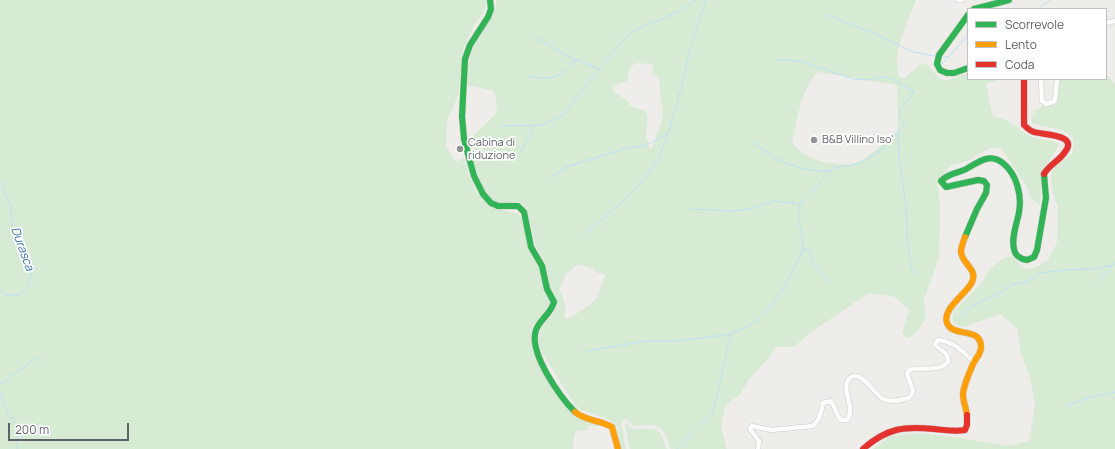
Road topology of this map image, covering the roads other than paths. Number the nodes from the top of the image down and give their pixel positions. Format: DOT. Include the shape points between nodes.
graph roads {
  1 [pos="490,0"];
  2 [pos="958,0"];
  3 [pos="962,0"];
  4 [pos="1009,0"];
  5 [pos="994,2"];
  6 [pos="977,8"];
  7 [pos="967,16"];
  8 [pos="967,68"];
  9 [pos="1024,80"];
  10 [pos="1041,80"];
  11 [pos="1057,80"];
  12 [pos="974,363"];
  13 [pos="618,449"];
  14 [pos="758,449"];
  15 [pos="863,449"];
  1 -- 13 [label="street" via="491,9 488,17 470,45 465,59 462,127 474,176 491,203 498,206 518,206 524,212 531,247 542,266 547,289 554,302 552,310 536,329 536,352 575,412 612,427"];
  2 -- 3 [label="street"];
  4 -- 5 [label="street"];
  5 -- 6 [label="street"];
  7 -- 8 [label="street" via="941,50 937,60 940,70 947,74"];
  9 -- 12 [label="street" via="1024,125 1032,132 1063,137 1068,145 1065,154 1049,165 1045,172 1046,199 1034,257 1030,260 1023,259 1015,252 1013,242 1019,215 1019,196 1014,176 1002,162 996,158 986,158 961,172 944,177 941,181 946,187 978,180 984,181 987,185 986,194 971,223 961,251 973,271 973,279 946,317 947,322 957,332 974,335 980,340 981,350"];
  10 -- 11 [label="street" via="1041,99 1046,104 1055,101"];
  12 -- 14 [label="street" via="952,344 938,340 936,345 946,353 948,362 944,366 909,370 907,374 913,391 908,398 893,401 882,399 862,378 852,377 846,385 851,413 847,420 838,418 833,403 828,401 823,403 819,419 812,426 772,430 752,426 750,429 759,441"];
  12 -- 15 [label="street" via="963,395 968,418 965,430 913,427 893,429"];
}
